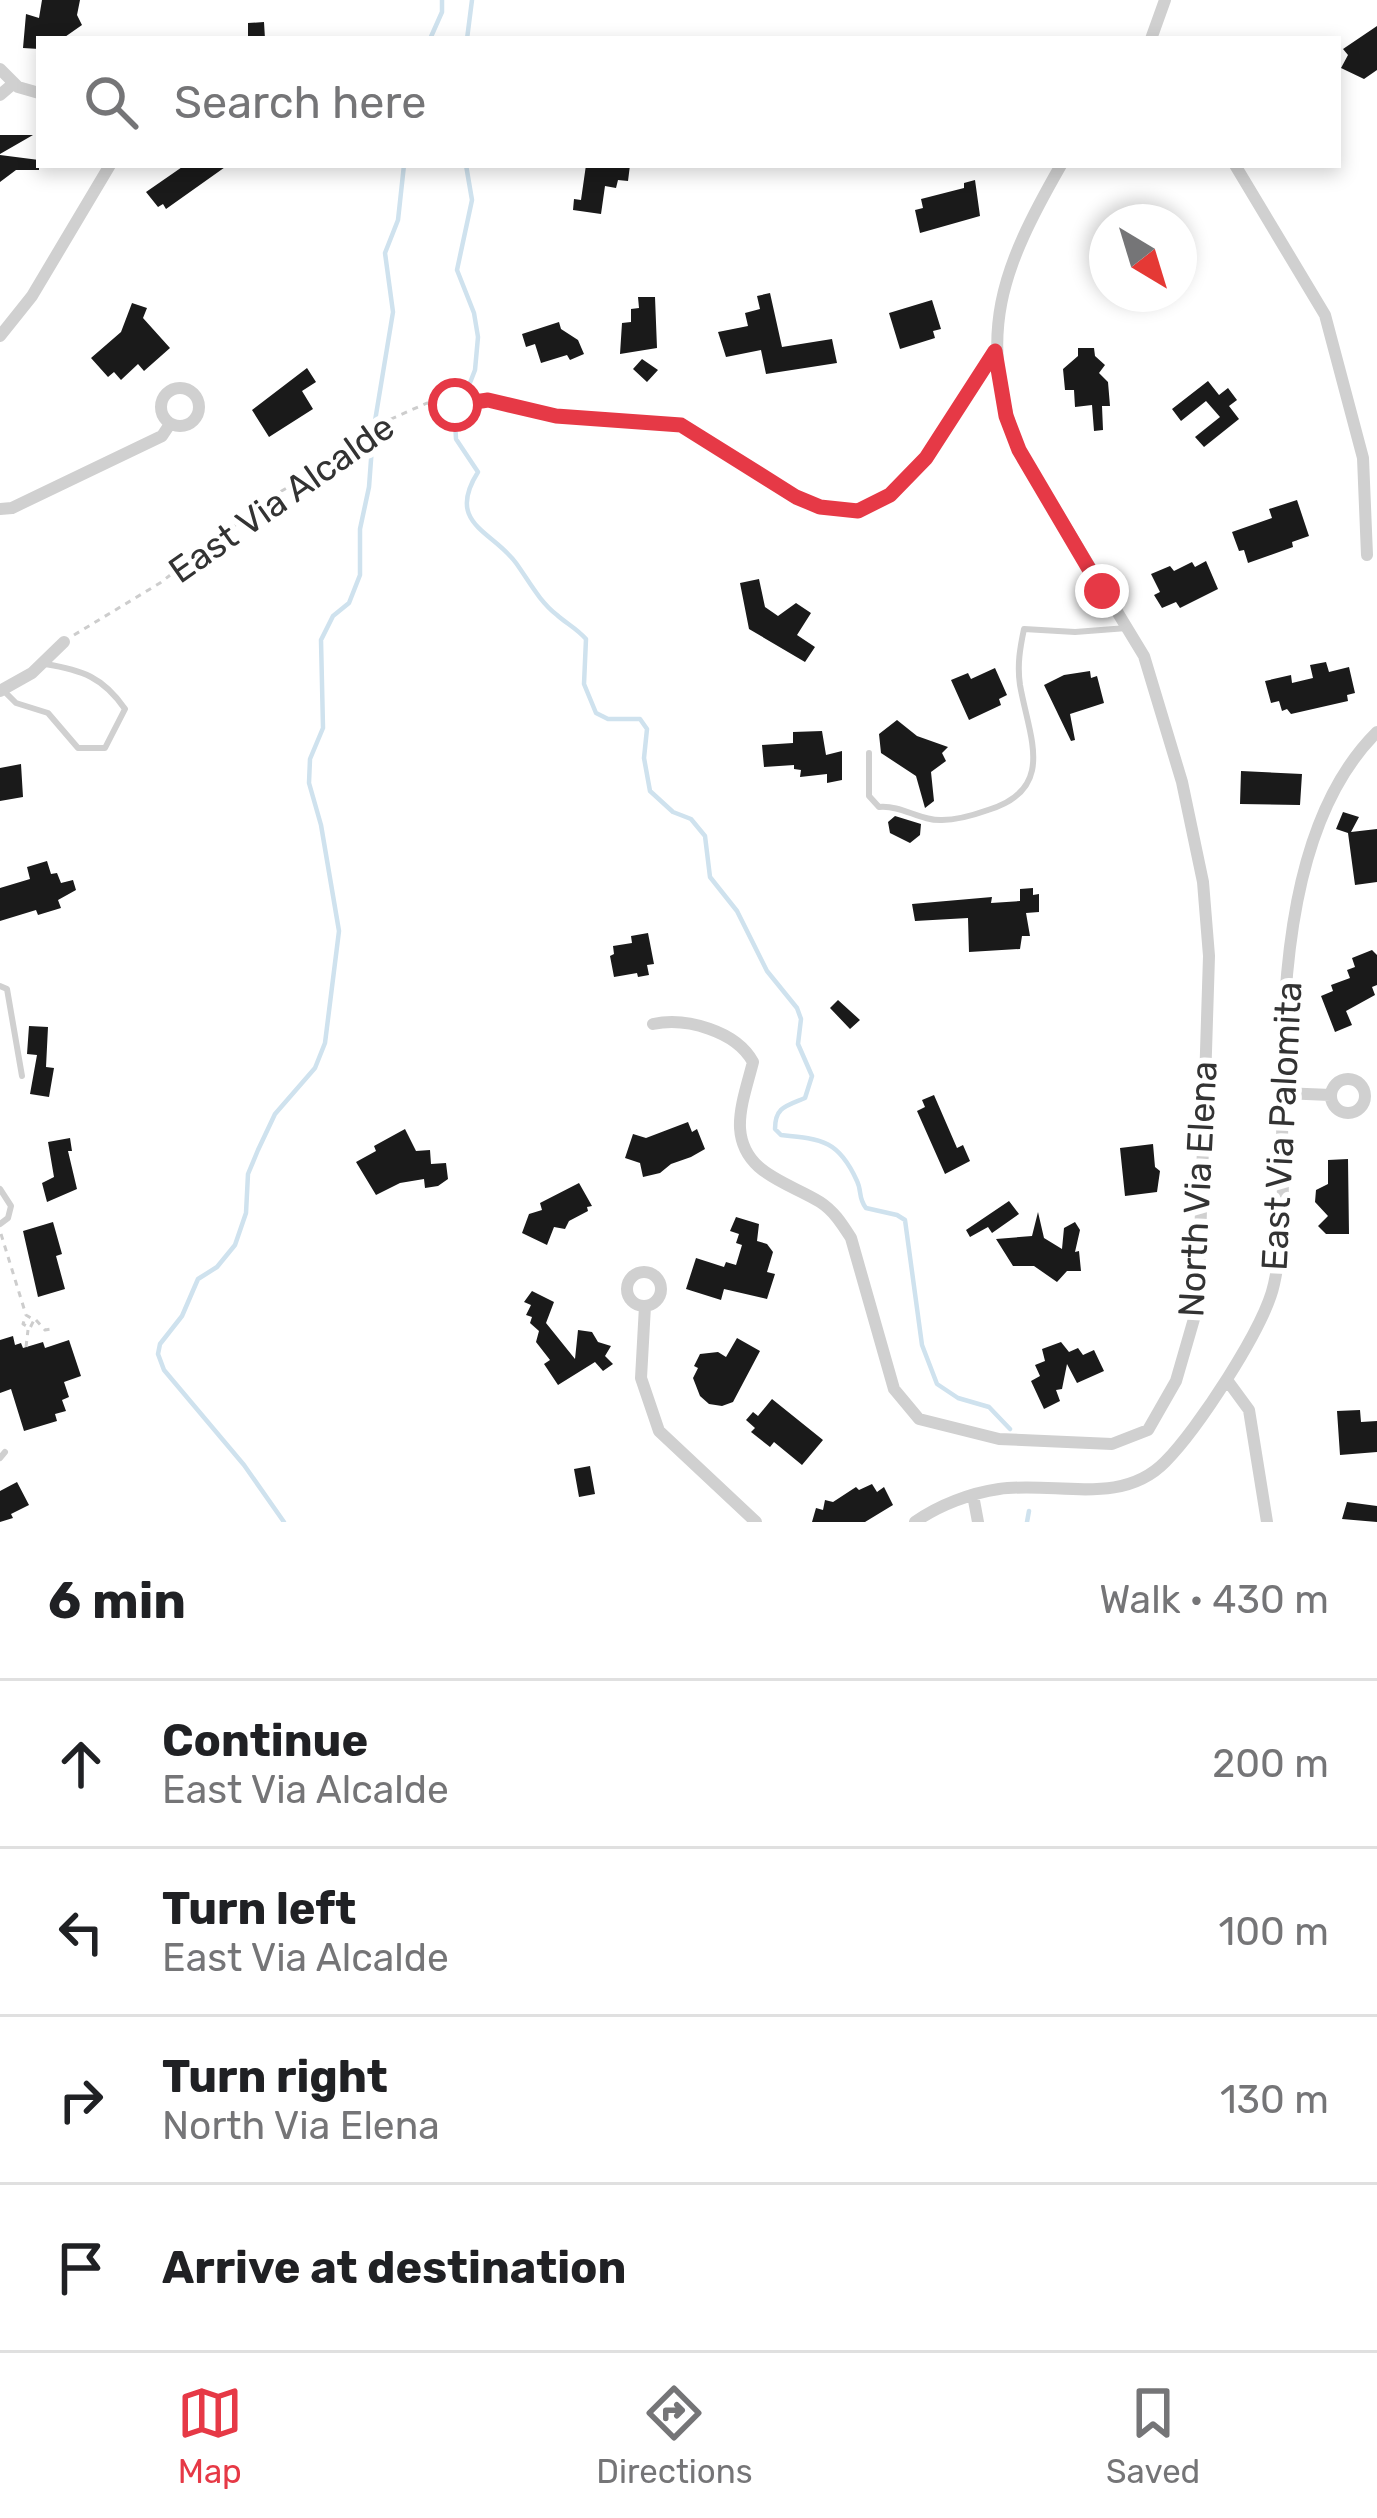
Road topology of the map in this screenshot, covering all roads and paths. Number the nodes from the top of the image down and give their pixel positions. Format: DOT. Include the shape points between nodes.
graph roads {
  1 [pos="1165,0"];
  2 [pos="1155,36"];
  3 [pos="0,69"];
  4 [pos="14,83"];
  5 [pos="36,93"];
  6 [pos="0,95"];
  7 [pos="108,168"];
  8 [pos="1059,168"];
  9 [pos="1237,168"];
  10 [pos="0,336"];
  11 [pos="995,351"];
  12 [pos="556,416"];
  13 [pos="170,424"];
  14 [pos="0,509"];
  15 [pos="1367,555"];
  16 [pos="1126,628"];
  17 [pos="64,642"];
  18 [pos="41,663"];
  19 [pos="1,690"];
  20 [pos="1377,732"];
  21 [pos="869,753"];
  22 [pos="0,986"];
  23 [pos="652,1024"];
  24 [pos="22,1076"];
  25 [pos="1282,1093"];
  26 [pos="1331,1095"];
  27 [pos="0,1189"];
  28 [pos="0,1228"];
  29 [pos="645,1306"];
  30 [pos="26,1315"];
  31 [pos="34,1320"];
  32 [pos="28,1328"];
  33 [pos="52,1328"];
  34 [pos="26,1347"];
  35 [pos="1227,1380"];
  36 [pos="973,1495"];
  37 [pos="756,1522"];
  38 [pos="915,1522"];
  39 [pos="978,1522"];
  40 [pos="1267,1522"];
  1 -- 2 [label="street"];
  3 -- 4 [label="street"];
  4 -- 5 [label="street"];
  4 -- 6 [label="street"];
  7 -- 10 [label="street"];
  8 -- 11 [label="street" via="1008,268"];
  9 -- 15 [label="street" via="1325,315 1363,458"];
  11 -- 12 [label="street" via="926,458 890,495 858,511 796,497 681,425"];
  11 -- 16 [label="street, North Via Elena" via="1019,450"];
  12 -- 17 [label="path, East Via Alcalde" via="478,399 391,418"];
  13 -- 14 [label="street" via="150,442"];
  16 -- 21 [label="lane" via="1024,629 1018,664 1032,763 1014,802 945,820 879,807 869,796"];
  16 -- 23 [label="street, North Via Elena" via="1144,656 1182,782 1209,956 1198,1305 1176,1381 1148,1430 1112,1444 1068,1444 999,1439 919,1419 894,1389 844,1226 817,1200 763,1173 743,1144 753,1062 746,1049 704,1028"];
  17 -- 18 [label="street"];
  18 -- 19 [label="street"];
  18 -- 19 [label="lane" via="84,670 110,687 125,709 105,748 78,748 48,713"];
  20 -- 25 [label="street, East Via Palomita" via="1334,785 1312,838 1289,958"];
  22 -- 24 [label="lane" via="7,989"];
  25 -- 26 [label="street"];
  25 -- 35 [label="street, East Via Palomita" via="1285,1185 1274,1288"];
  27 -- 28 [label="lane" via="11,1206"];
  28 -- 30 [label="path"];
  29 -- 37 [label="street" via="641,1378 659,1431"];
  30 -- 31 [label="path"];
  30 -- 32 [label="path"];
  31 -- 32 [label="path"];
  31 -- 33 [label="path"];
  32 -- 34 [label="path"];
  35 -- 36 [label="street, East Via Palomita" via="1167,1460 1136,1481 1113,1489"];
  35 -- 40 [label="street" via="1249,1410"];
  36 -- 38 [label="street, East Via Palomita"];
  36 -- 39 [label="street"];
}
